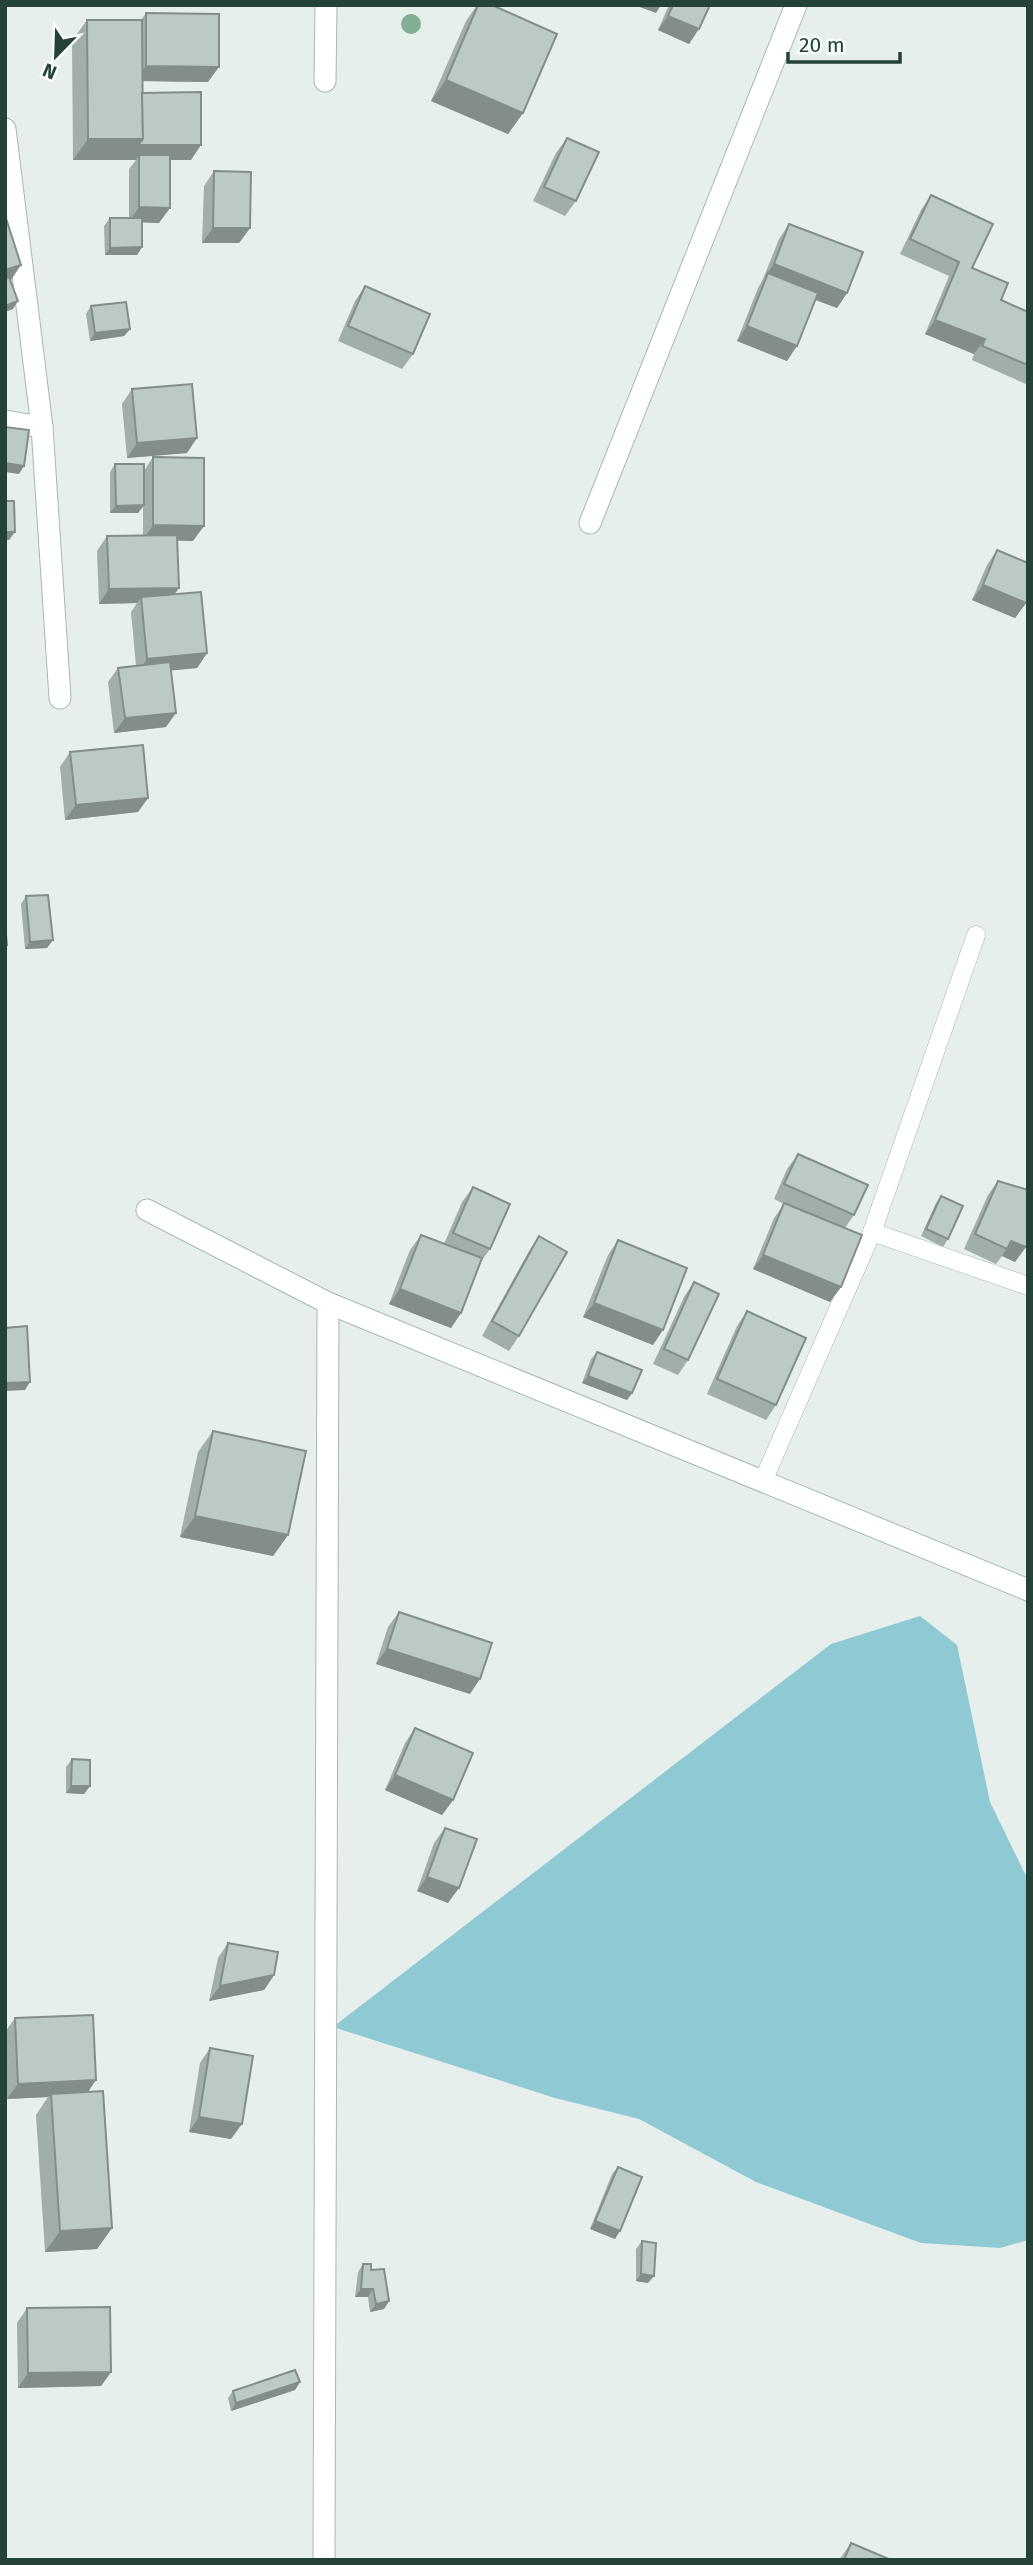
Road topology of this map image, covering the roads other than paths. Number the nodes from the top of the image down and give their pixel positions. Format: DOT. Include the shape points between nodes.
graph roads {
  1 [pos="326,5"];
  2 [pos="796,5"];
  3 [pos="325,80"];
  4 [pos="5,128"];
  5 [pos="5,421"];
  6 [pos="42,427"];
  7 [pos="590,523"];
  8 [pos="60,698"];
  9 [pos="976,935"];
  10 [pos="147,1210"];
  11 [pos="872,1233"];
  12 [pos="1028,1286"];
  13 [pos="328,1303"];
  14 [pos="763,1481"];
  15 [pos="1028,1590"];
  16 [pos="324,2560"];
  1 -- 3 [label="street"];
  2 -- 7 [label="street"];
  4 -- 6 [label="street"];
  5 -- 6 [label="street"];
  6 -- 8 [label="street"];
  9 -- 11 [label="lane"];
  10 -- 13 [label="street"];
  11 -- 12 [label="lane"];
  11 -- 14 [label="lane"];
  13 -- 14 [label="street"];
  13 -- 16 [label="street"];
  14 -- 15 [label="street"];
}
